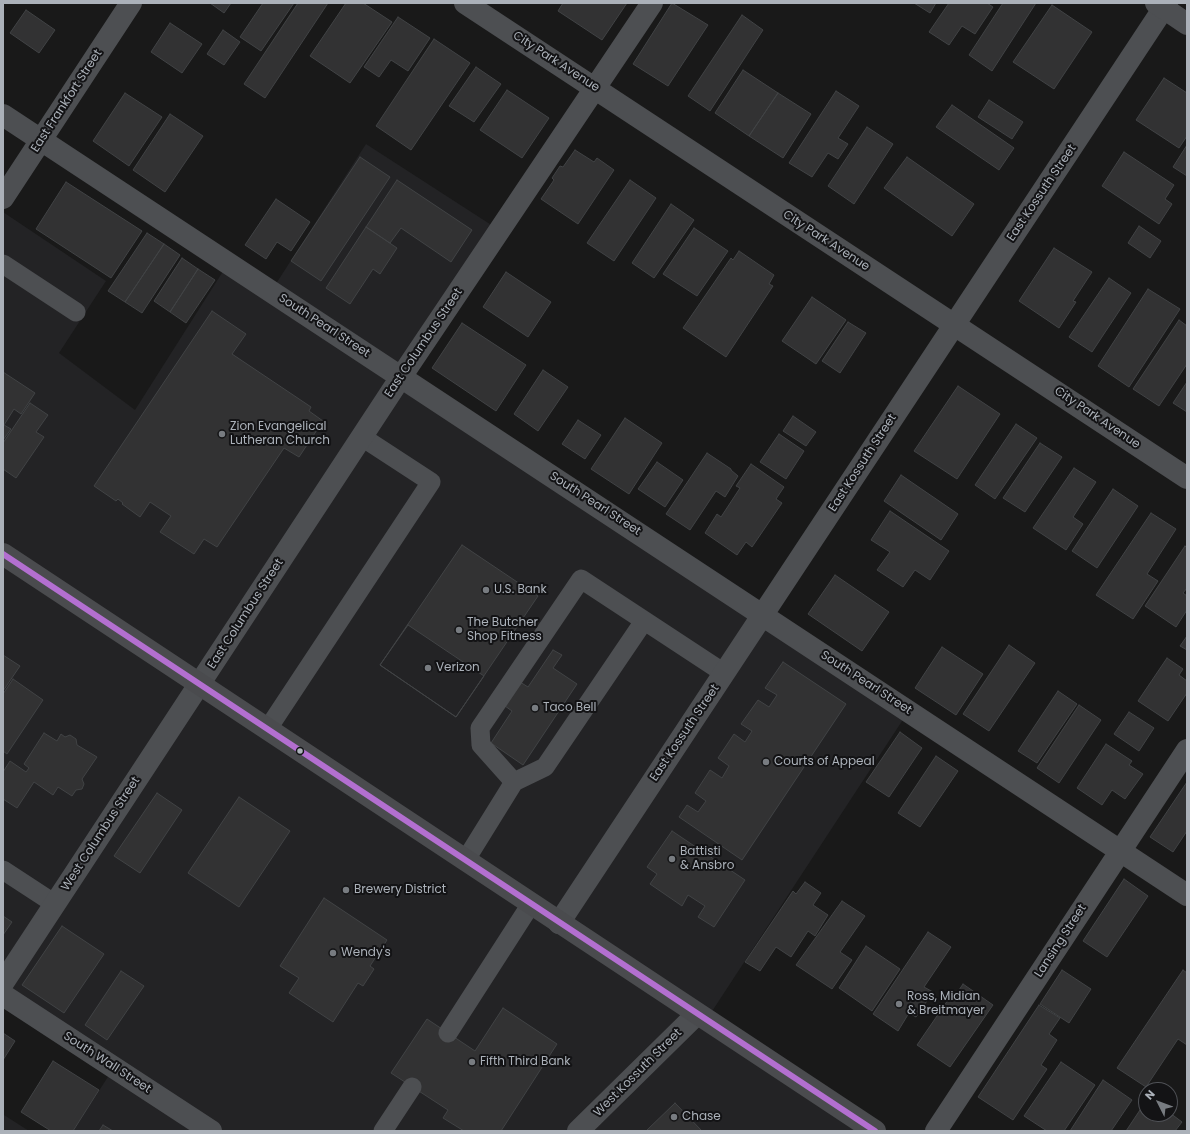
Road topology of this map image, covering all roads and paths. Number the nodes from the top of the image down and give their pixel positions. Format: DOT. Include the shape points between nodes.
graph roads {
  1 [pos="131,3"];
  2 [pos="465,3"];
  3 [pos="652,3"];
  4 [pos="1162,5"];
  5 [pos="1187,24"];
  6 [pos="596,89"];
  7 [pos="3,115"];
  8 [pos="41,140"];
  9 [pos="3,198"];
  10 [pos="3,264"];
  11 [pos="76,312"];
  12 [pos="954,325"];
  13 [pos="401,377"];
  14 [pos="362,437"];
  15 [pos="1187,478"];
  16 [pos="3,554"];
  17 [pos="763,614"];
  18 [pos="644,620"];
  19 [pos="724,673"];
  20 [pos="200,685"];
  21 [pos="267,730"];
  22 [pos="1187,750"];
  23 [pos="514,782"];
  24 [pos="1120,851"];
  25 [pos="465,861"];
  26 [pos="3,870"];
  27 [pos="1187,895"];
  28 [pos="55,904"];
  29 [pos="531,904"];
  30 [pos="559,923"];
  31 [pos="3,983"];
  32 [pos="3,995"];
  33 [pos="697,1014"];
  34 [pos="448,1033"];
  35 [pos="412,1087"];
  36 [pos="211,1131"];
  37 [pos="383,1131"];
  38 [pos="578,1131"];
  39 [pos="876,1131"];
  40 [pos="936,1131"];
  1 -- 8 [label="street, East Frankfort Street"];
  2 -- 6 [label="street, City Park Avenue"];
  3 -- 6 [label="street, East Columbus Street"];
  4 -- 5 [label="street"];
  4 -- 12 [label="street, East Kossuth Street"];
  6 -- 12 [label="street, City Park Avenue"];
  6 -- 13 [label="street, East Columbus Street"];
  7 -- 8 [label="street, South Pearl Street"];
  8 -- 9 [label="street, East Frankfort Street"];
  8 -- 13 [label="street, South Pearl Street"];
  10 -- 11 [label="lane"];
  12 -- 15 [label="street, City Park Avenue"];
  12 -- 17 [label="street, East Kossuth Street"];
  13 -- 14 [label="street, East Columbus Street"];
  13 -- 17 [label="street, South Pearl Street"];
  14 -- 20 [label="street, East Columbus Street"];
  14 -- 21 [label="lane" via="430,482"];
  16 -- 20 [label="main road"];
  17 -- 19 [label="street, East Kossuth Street"];
  17 -- 24 [label="street, South Pearl Street"];
  18 -- 19 [label="lane"];
  18 -- 23 [label="lane" via="545,767"];
  18 -- 23 [label="lane" via="582,579 480,728 481,745"];
  19 -- 30 [label="street, East Kossuth Street"];
  20 -- 21 [label="main road"];
  20 -- 28 [label="street, West Columbus Street"];
  21 -- 25 [label="main road"];
  22 -- 24 [label="street, Lansing Street"];
  23 -- 25 [label="lane"];
  24 -- 27 [label="street, South Pearl Street"];
  24 -- 40 [label="street, Lansing Street"];
  25 -- 29 [label="main road"];
  26 -- 28 [label="lane"];
  28 -- 31 [label="street, West Columbus Street"];
  29 -- 30 [label="main road"];
  29 -- 34 [label="lane"];
  30 -- 33 [label="main road"];
  32 -- 36 [label="street, South Wall Street"];
  33 -- 38 [label="street, West Kossuth Street"];
  33 -- 39 [label="main road"];
  35 -- 37 [label="lane"];
}
